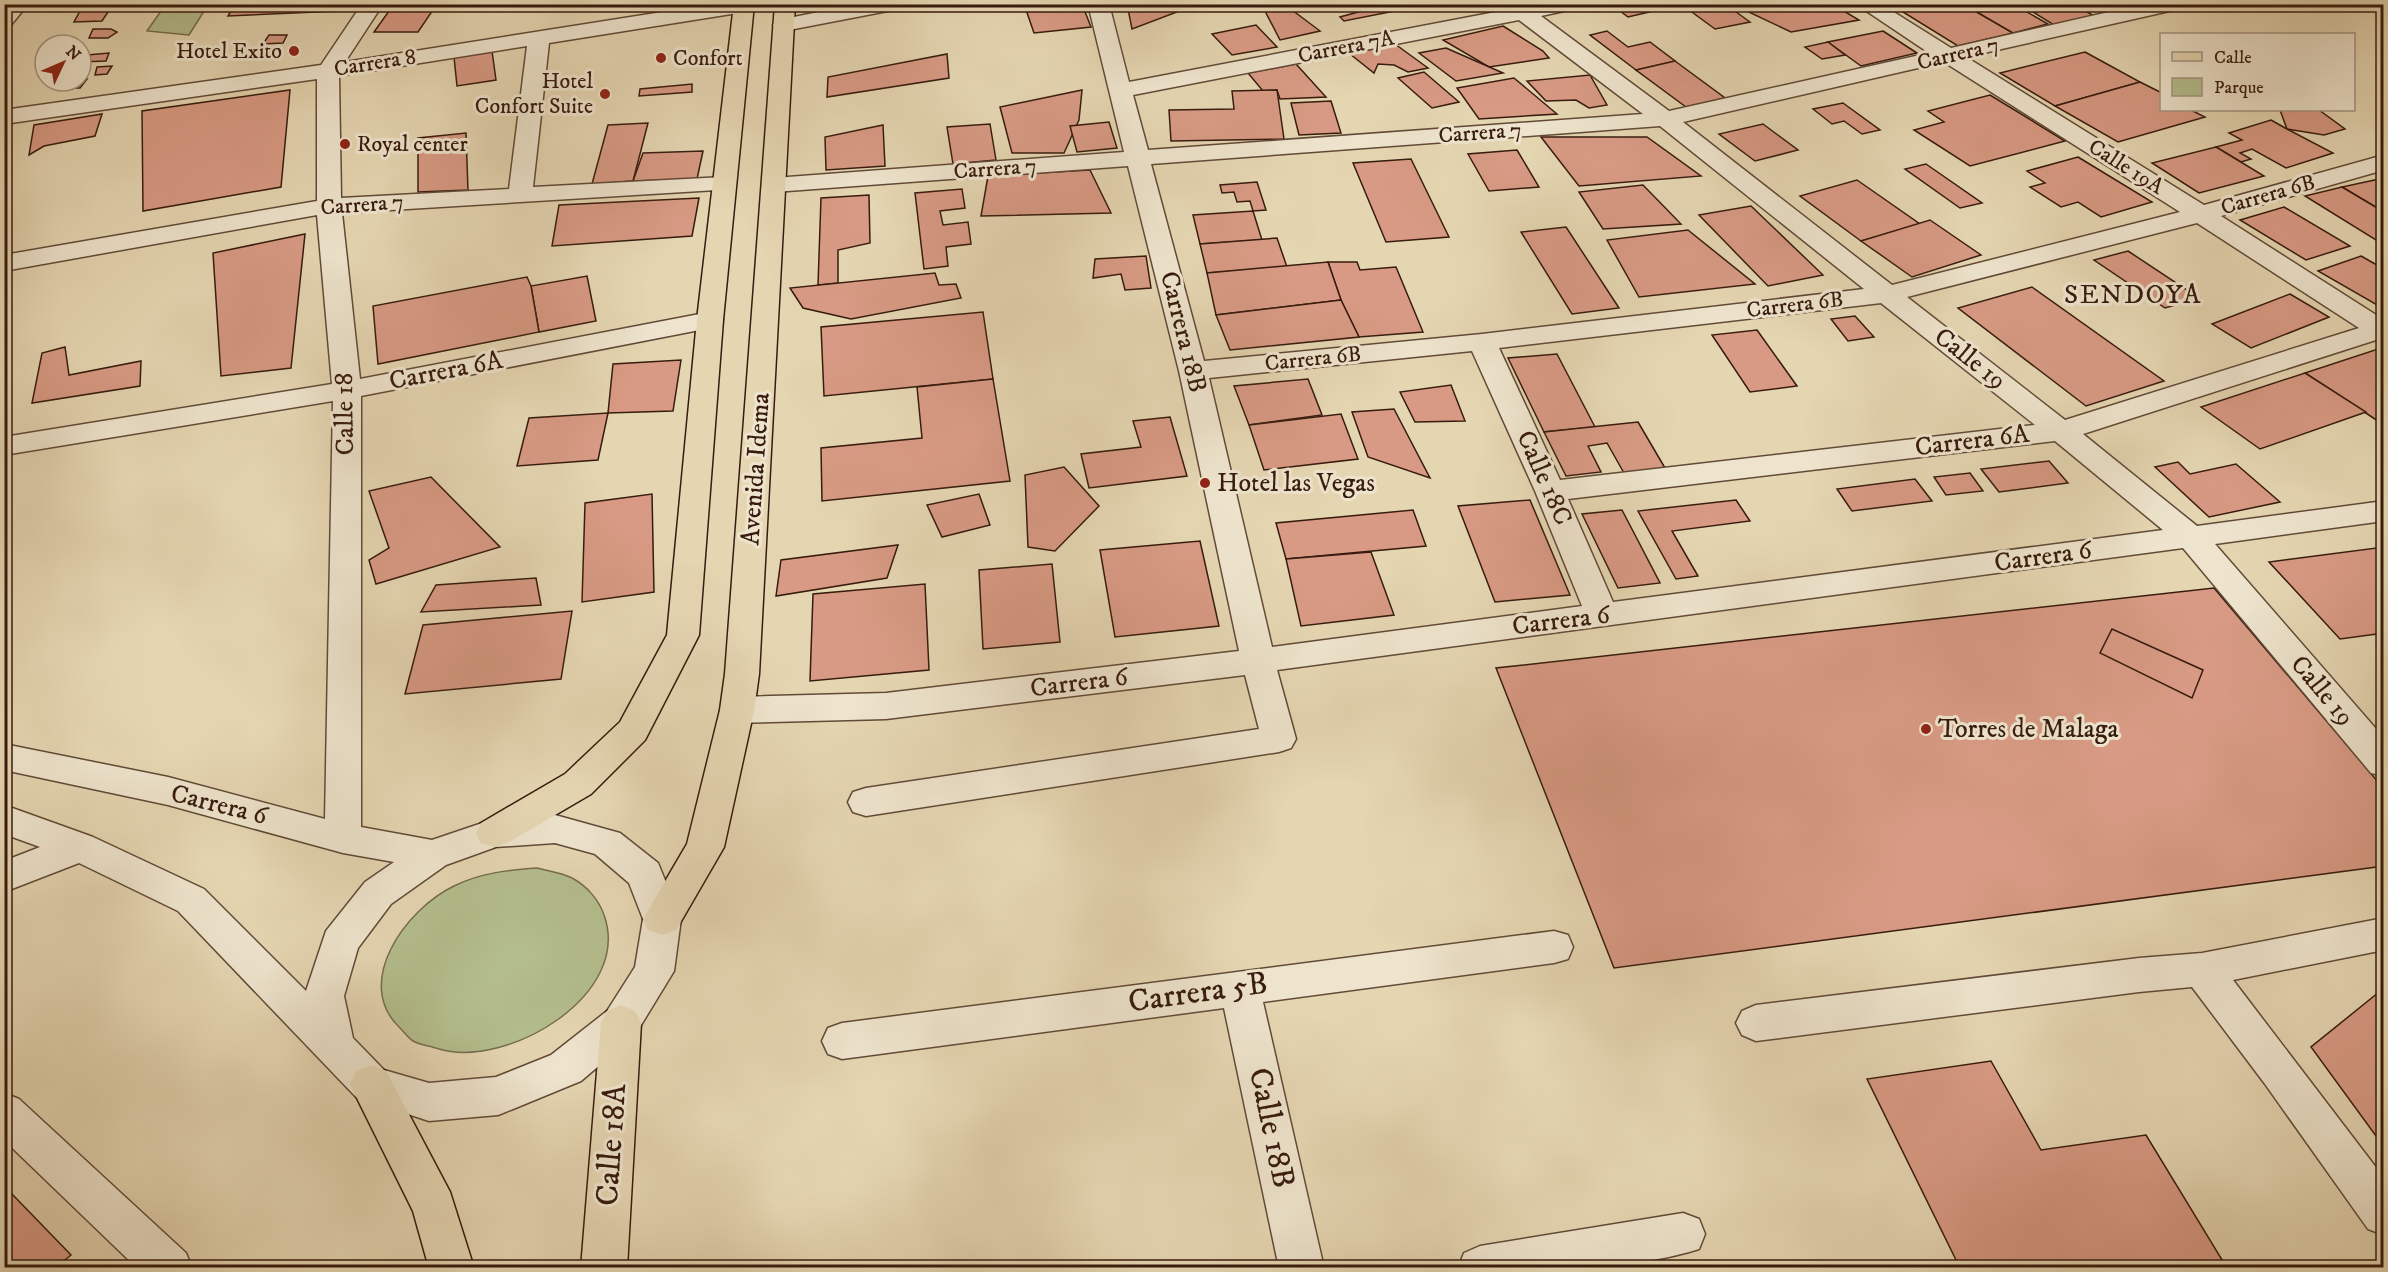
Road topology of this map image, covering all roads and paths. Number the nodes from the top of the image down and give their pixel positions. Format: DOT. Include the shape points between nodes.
graph roads {
  1 [pos="18,4"];
  2 [pos="373,4"];
  3 [pos="893,4"];
  4 [pos="1098,4"];
  5 [pos="1571,4"];
  6 [pos="1866,4"];
  7 [pos="2174,4"];
  8 [pos="744,5"];
  9 [pos="1516,9"];
  10 [pos="785,15"];
  11 [pos="4,21"];
  12 [pos="538,38"];
  13 [pos="1947,57"];
  14 [pos="328,70"];
  15 [pos="1120,90"];
  16 [pos="4,117"];
  17 [pos="1665,119"];
  18 [pos="1138,159"];
  19 [pos="2384,162"];
  20 [pos="724,184"];
  21 [pos="774,185"];
  22 [pos="520,196"];
  23 [pos="329,206"];
  24 [pos="2201,214"];
  25 [pos="4,263"];
  26 [pos="1887,294"];
  27 [pos="710,320"];
  28 [pos="2382,331"];
  29 [pos="1482,342"];
  30 [pos="1193,371"];
  31 [pos="347,390"];
  32 [pos="2061,431"];
  33 [pos="4,446"];
  34 [pos="1550,491"];
  35 [pos="2384,511"];
  36 [pos="2192,537"];
  37 [pos="1602,616"];
  38 [pos="1258,661"];
  39 [pos="737,710"];
  40 [pos="4,757"];
  41 [pos="2384,763"];
  42 [pos="866,802"];
  43 [pos="4,819"];
  44 [pos="495,833"];
  45 [pos="344,838"];
  46 [pos="80,847"];
  47 [pos="433,855"];
  48 [pos="4,877"];
  49 [pos="662,919"];
  50 [pos="2384,934"];
  51 [pos="1554,947"];
  52 [pos="2202,970"];
  53 [pos="1240,988"];
  54 [pos="621,1023"];
  55 [pos="1756,1023"];
  56 [pos="842,1041"];
  57 [pos="334,1046"];
  58 [pos="371,1084"];
  59 [pos="4,1112"];
  60 [pos="2384,1214"];
  61 [pos="1683,1234"];
  62 [pos="170,1268"];
  63 [pos="452,1268"];
  64 [pos="604,1268"];
  65 [pos="1302,1268"];
  66 [pos="1480,1268"];
  1 -- 11 [label="street"];
  2 -- 14 [label="street"];
  3 -- 10 [label="street"];
  4 -- 15 [label="street, Carrera 18B"];
  5 -- 9 [label="street, Carrera 7A"];
  6 -- 13 [label="street, Calle 19A"];
  7 -- 13 [label="street, Carrera 7"];
  8 -- 12 [label="street, Carrera 8"];
  8 -- 20 [label="main road"];
  9 -- 15 [label="street, Carrera 7A"];
  9 -- 17 [label="street, Calle 19"];
  10 -- 21 [label="main road, Avenida Idema"];
  12 -- 14 [label="street, Carrera 8"];
  12 -- 22 [label="street"];
  13 -- 17 [label="street, Carrera 7"];
  13 -- 24 [label="street, Calle 19A"];
  14 -- 16 [label="street, Carrera 8"];
  14 -- 23 [label="street, Calle 18"];
  15 -- 18 [label="street, Carrera 18B"];
  17 -- 18 [label="street, Carrera 7"];
  17 -- 26 [label="street, Calle 19"];
  18 -- 21 [label="street, Carrera 7"];
  18 -- 30 [label="street, Carrera 18B"];
  19 -- 24 [label="street, Carrera 6B"];
  20 -- 22 [label="street, Carrera 7"];
  20 -- 27 [label="main road"];
  21 -- 39 [label="main road, Avenida Idema" via="747,612"];
  22 -- 23 [label="street, Carrera 7"];
  23 -- 25 [label="street, Carrera 7"];
  23 -- 31 [label="street, Calle 18"];
  24 -- 26 [label="street, Carrera 6B"];
  24 -- 28 [label="street, Calle 19A"];
  26 -- 29 [label="street, Carrera 6B"];
  26 -- 32 [label="street, Calle 19"];
  27 -- 31 [label="street, Carrera 6A"];
  27 -- 44 [label="main road" via="683,635 633,731 578,784"];
  28 -- 32 [label="street, Carrera 6A"];
  29 -- 30 [label="street, Carrera 6B"];
  29 -- 34 [label="street, Calle 18C"];
  30 -- 38 [label="street, Carrera 18B"];
  31 -- 33 [label="street, Carrera 6A"];
  31 -- 45 [label="street, Calle 18"];
  32 -- 34 [label="street, Carrera 6A"];
  32 -- 36 [label="street, Calle 19"];
  34 -- 37 [label="street, Calle 18C"];
  35 -- 36 [label="street, Carrera 6"];
  36 -- 37 [label="street, Carrera 6"];
  36 -- 41 [label="street, Calle 19"];
  37 -- 38 [label="street, Carrera 6"];
  38 -- 39 [label="street, Carrera 6" via="886,706"];
  38 -- 42 [label="street, Carrera 18B" via="1279,739"];
  39 -- 49 [label="main road, Avenida Idema" via="705,847"];
  40 -- 45 [label="street, Carrera 6" via="168,792"];
  43 -- 46 [label="street"];
  44 -- 47 [label="street"];
  44 -- 49 [label="street" via="555,829 607,843 645,874"];
  45 -- 47 [label="street, Carrera 6"];
  46 -- 48 [label="street"];
  46 -- 57 [label="street" via="191,900"];
  47 -- 57 [label="street" via="378,893 340,942 324,996"];
  49 -- 54 [label="street" via="654,971"];
  50 -- 52 [label="street"];
  51 -- 53 [label="street, Carrera 5B"];
  52 -- 55 [label="street"];
  52 -- 60 [label="street"];
  53 -- 56 [label="street, Carrera 5B"];
  53 -- 65 [label="street, Calle 18B"];
  54 -- 58 [label="street" via="566,1068 498,1096 429,1102"];
  54 -- 64 [label="main road, Calle 18A"];
  57 -- 58 [label="street"];
  58 -- 63 [label="main road" via="434,1207"];
  59 -- 62 [label="street"];
  61 -- 66 [label="street"];
}
